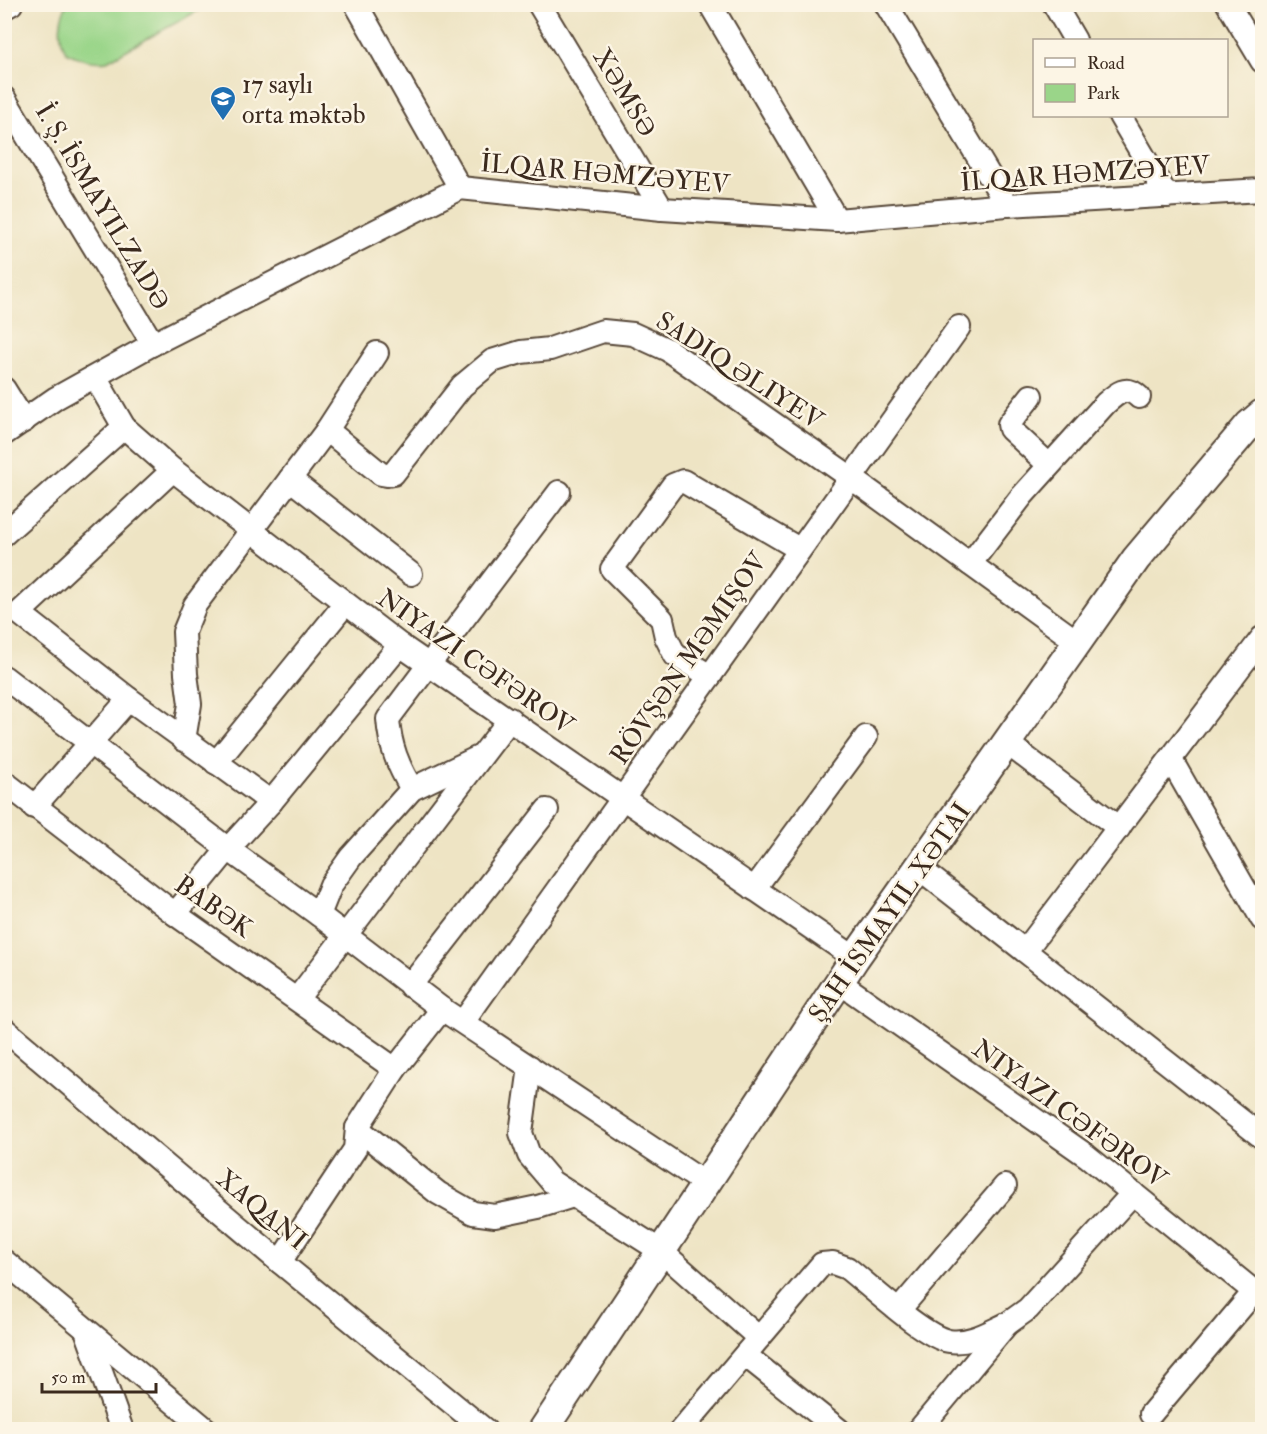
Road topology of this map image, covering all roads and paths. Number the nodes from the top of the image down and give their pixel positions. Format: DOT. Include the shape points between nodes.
graph roads {
  1 [pos="10,4"];
  2 [pos="356,4"];
  3 [pos="539,4"];
  4 [pos="711,4"];
  5 [pos="886,4"];
  6 [pos="1054,4"];
  7 [pos="1228,4"];
  8 [pos="4,8"];
  9 [pos="1075,39"];
  10 [pos="1263,61"];
  11 [pos="4,98"];
  12 [pos="1121,117"];
  13 [pos="460,188"];
  14 [pos="1263,190"];
  15 [pos="1167,196"];
  16 [pos="1007,205"];
  17 [pos="662,209"];
  18 [pos="837,220"];
  19 [pos="959,327"];
  20 [pos="153,344"];
  21 [pos="377,353"];
  22 [pos="95,377"];
  23 [pos="4,389"];
  24 [pos="1031,396"];
  25 [pos="1138,397"];
  26 [pos="1263,414"];
  27 [pos="24,421"];
  28 [pos="124,427"];
  29 [pos="327,430"];
  30 [pos="4,435"];
  31 [pos="1049,465"];
  32 [pos="173,470"];
  33 [pos="850,477"];
  34 [pos="290,479"];
  35 [pos="559,492"];
  36 [pos="252,530"];
  37 [pos="4,534"];
  38 [pos="799,549"];
  39 [pos="970,564"];
  40 [pos="411,574"];
  41 [pos="345,604"];
  42 [pos="1263,638"];
  43 [pos="1078,643"];
  44 [pos="400,645"];
  45 [pos="430,665"];
  46 [pos="710,676"];
  47 [pos="4,677"];
  48 [pos="129,699"];
  49 [pos="510,719"];
  50 [pos="866,737"];
  51 [pos="184,740"];
  52 [pos="90,743"];
  53 [pos="1007,743"];
  54 [pos="481,756"];
  55 [pos="1171,760"];
  56 [pos="216,763"];
  57 [pos="4,782"];
  58 [pos="412,789"];
  59 [pos="623,799"];
  60 [pos="271,802"];
  61 [pos="34,807"];
  62 [pos="547,810"];
  63 [pos="1119,828"];
  64 [pos="228,849"];
  65 [pos="919,868"];
  66 [pos="754,889"];
  67 [pos="175,914"];
  68 [pos="319,915"];
  69 [pos="1263,920"];
  70 [pos="346,936"];
  71 [pos="1025,951"];
  72 [pos="855,958"];
  73 [pos="839,982"];
  74 [pos="410,986"];
  75 [pos="297,999"];
  76 [pos="442,1009"];
  77 [pos="463,1022"];
  78 [pos="4,1029"];
  79 [pos="530,1067"];
  80 [pos="395,1070"];
  81 [pos="357,1128"];
  82 [pos="1263,1137"];
  83 [pos="706,1184"];
  84 [pos="1005,1185"];
  85 [pos="1133,1193"];
  86 [pos="573,1196"];
  87 [pos="662,1251"];
  88 [pos="4,1262"];
  89 [pos="280,1262"];
  90 [pos="1258,1295"];
  91 [pos="899,1310"];
  92 [pos="1007,1324"];
  93 [pos="86,1330"];
  94 [pos="752,1347"];
  95 [pos="1151,1414"];
  96 [pos="122,1430"];
  97 [pos="207,1430"];
  98 [pos="485,1430"];
  99 [pos="543,1430"];
  100 [pos="681,1430"];
  101 [pos="839,1430"];
  102 [pos="919,1430"];
  1 -- 8 [label="street"];
  2 -- 13 [label="street"];
  3 -- 17 [label="street, XƏMSƏ"];
  4 -- 18 [label="street"];
  5 -- 16 [label="street"];
  6 -- 9 [label="street"];
  7 -- 10 [label="street"];
  11 -- 20 [label="street"];
  12 -- 15 [label="street"];
  13 -- 17 [label="street, İLQAR HƏMZƏYEV"];
  13 -- 20 [label="street, İLQAR HƏMZƏYEV"];
  14 -- 15 [label="street, İLQAR HƏMZƏYEV"];
  15 -- 16 [label="street, İLQAR HƏMZƏYEV"];
  16 -- 18 [label="street, İLQAR HƏMZƏYEV"];
  17 -- 18 [label="street, İLQAR HƏMZƏYEV"];
  19 -- 33 [label="street, RÖVŞƏN MƏMIŞOV"];
  20 -- 22 [label="street, İLQAR HƏMZƏYEV"];
  21 -- 29 [label="street"];
  22 -- 27 [label="street, İLQAR HƏMZƏYEV"];
  22 -- 28 [label="street, NIYAZI CƏFƏROV"];
  23 -- 27 [label="street"];
  24 -- 31 [label="street" via="1009,424 1010,429"];
  25 -- 31 [label="street" via="1133,391 1118,392"];
  26 -- 43 [label="main road" via="1249,425 1136,559"];
  27 -- 30 [label="street, İLQAR HƏMZƏYEV"];
  28 -- 32 [label="street, NIYAZI CƏFƏROV"];
  28 -- 37 [label="street"];
  29 -- 33 [label="street" via="381,474 393,474 462,386 492,361 521,351 550,349 603,331 633,334 668,350"];
  29 -- 34 [label="street"];
  31 -- 39 [label="street"];
  32 -- 36 [label="street, NIYAZI CƏFƏROV"];
  32 -- 48 [label="street" via="19,614"];
  33 -- 38 [label="street, RÖVŞƏN MƏMIŞOV"];
  33 -- 39 [label="street"];
  34 -- 36 [label="street"];
  34 -- 40 [label="street"];
  35 -- 45 [label="street"];
  36 -- 41 [label="street, NIYAZI CƏFƏROV"];
  36 -- 51 [label="street" via="195,605 184,632 190,704"];
  38 -- 46 [label="street, RÖVŞƏN MƏMIŞOV"];
  38 -- 46 [label="street" via="683,481 673,485 612,569 662,619 675,655"];
  39 -- 43 [label="street"];
  41 -- 44 [label="street, NIYAZI CƏFƏROV"];
  41 -- 56 [label="street"];
  42 -- 55 [label="street"];
  43 -- 53 [label="main road"];
  44 -- 45 [label="street, NIYAZI CƏFƏROV"];
  44 -- 60 [label="street"];
  45 -- 49 [label="street, NIYAZI CƏFƏROV"];
  45 -- 58 [label="street" via="388,719 396,759"];
  46 -- 59 [label="street, RÖVŞƏN MƏMIŞOV"];
  47 -- 52 [label="street"];
  48 -- 51 [label="street"];
  48 -- 52 [label="street"];
  49 -- 54 [label="street"];
  49 -- 59 [label="street, NIYAZI CƏFƏROV"];
  50 -- 66 [label="street"];
  51 -- 56 [label="street"];
  52 -- 61 [label="street"];
  52 -- 64 [label="street"];
  53 -- 63 [label="street"];
  53 -- 65 [label="main road"];
  54 -- 58 [label="street"];
  54 -- 70 [label="street"];
  55 -- 63 [label="street"];
  55 -- 69 [label="street"];
  56 -- 60 [label="street"];
  57 -- 61 [label="street, BABƏK"];
  58 -- 68 [label="street" via="351,857 331,885"];
  59 -- 66 [label="street, NIYAZI CƏFƏROV"];
  59 -- 77 [label="street, RÖVŞƏN MƏMIŞOV"];
  60 -- 64 [label="street"];
  61 -- 67 [label="street, BABƏK"];
  62 -- 74 [label="street"];
  63 -- 71 [label="street"];
  64 -- 67 [label="street"];
  64 -- 68 [label="street"];
  65 -- 71 [label="street"];
  65 -- 72 [label="main road"];
  66 -- 72 [label="street, NIYAZI CƏFƏROV"];
  67 -- 75 [label="street, BABƏK"];
  68 -- 70 [label="street"];
  70 -- 74 [label="street"];
  70 -- 75 [label="street"];
  71 -- 82 [label="street"];
  72 -- 73 [label="main road"];
  73 -- 83 [label="main road"];
  73 -- 85 [label="street, NIYAZI CƏFƏROV" via="1087,1156"];
  74 -- 76 [label="street"];
  75 -- 80 [label="street, BABƏK"];
  76 -- 77 [label="street"];
  76 -- 80 [label="street"];
  77 -- 79 [label="street"];
  78 -- 89 [label="street, XAQANI"];
  79 -- 83 [label="street"];
  79 -- 86 [label="street" via="521,1133 529,1155 552,1182"];
  80 -- 81 [label="street"];
  81 -- 86 [label="street" via="438,1193 473,1214 495,1216"];
  81 -- 89 [label="street" via="355,1149"];
  83 -- 87 [label="main road"];
  84 -- 91 [label="street"];
  85 -- 90 [label="street, NIYAZI CƏFƏROV"];
  85 -- 92 [label="street" via="1028,1310"];
  86 -- 87 [label="street"];
  87 -- 94 [label="street"];
  87 -- 99 [label="main road"];
  88 -- 93 [label="street"];
  89 -- 98 [label="street, XAQANI"];
  90 -- 95 [label="street"];
  91 -- 92 [label="street" via="930,1335 950,1341 974,1339"];
  91 -- 94 [label="street" via="848,1268 822,1264"];
  92 -- 102 [label="street"];
  93 -- 96 [label="street"];
  93 -- 97 [label="street"];
  94 -- 100 [label="street"];
  94 -- 101 [label="street"];
}
